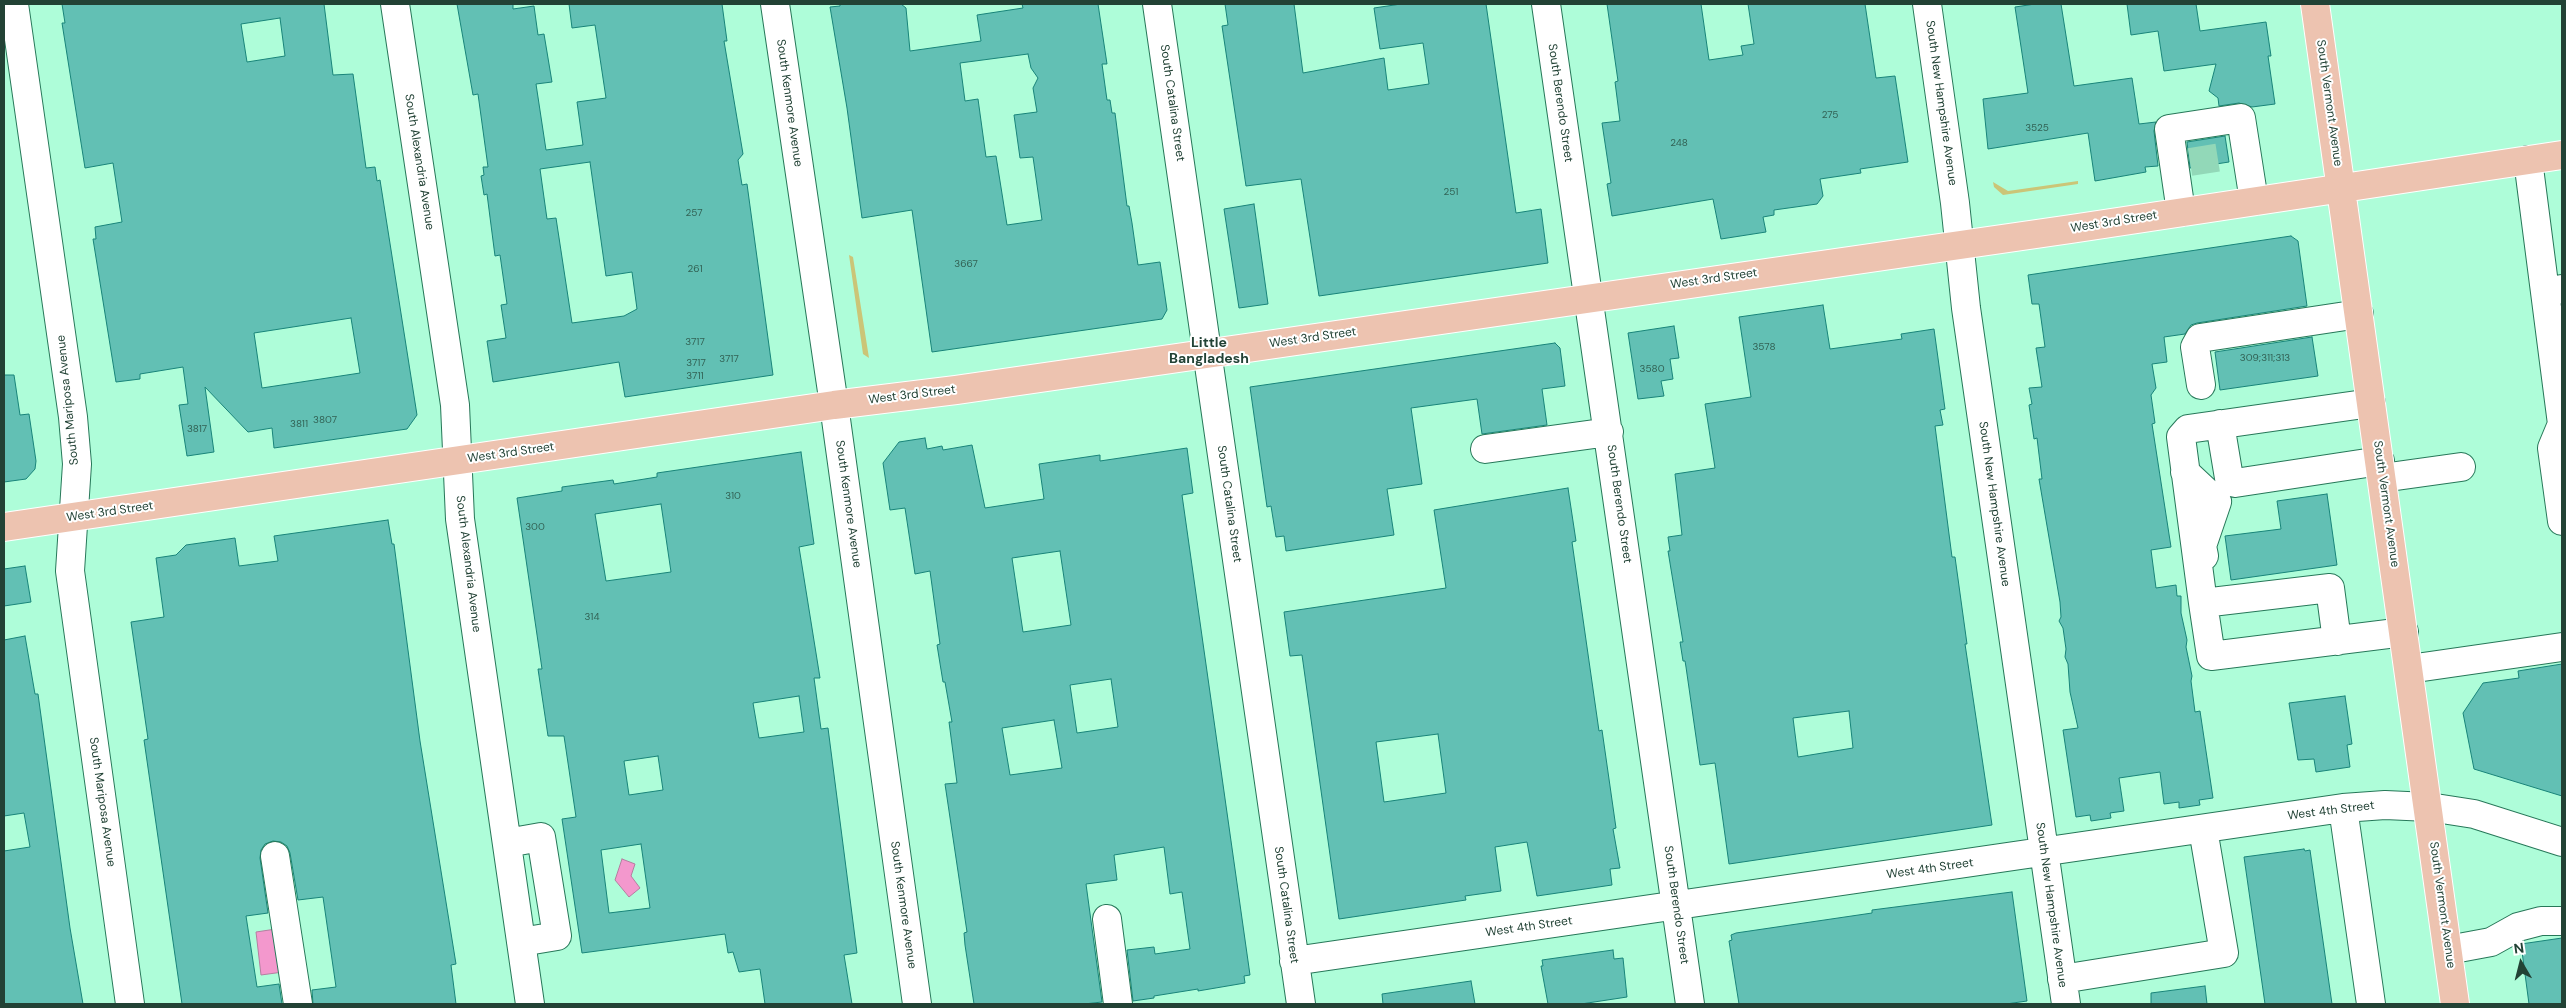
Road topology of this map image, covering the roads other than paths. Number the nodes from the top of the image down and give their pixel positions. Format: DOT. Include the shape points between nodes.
graph roads {
  1 [pos="14,4"];
  2 [pos="395,4"];
  3 [pos="775,4"];
  4 [pos="1158,4"];
  5 [pos="1546,4"];
  6 [pos="1927,4"];
  7 [pos="2315,4"];
  8 [pos="2562,155"];
  9 [pos="2528,160"];
  10 [pos="2341,187"];
  11 [pos="2254,201"];
  12 [pos="2181,212"];
  13 [pos="1959,244"];
  14 [pos="2554,290"];
  15 [pos="1589,297"];
  16 [pos="2360,314"];
  17 [pos="1208,353"];
  18 [pos="2201,385"];
  19 [pos="2371,403"];
  20 [pos="834,405"];
  21 [pos="2220,424"];
  22 [pos="1609,432"];
  23 [pos="1485,449"];
  24 [pos="458,461"];
  25 [pos="2461,467"];
  26 [pos="2381,469"];
  27 [pos="2186,472"];
  28 [pos="73,518"];
  29 [pos="2562,521"];
  30 [pos="4,527"];
  31 [pos="2330,588"];
  32 [pos="2203,604"];
  33 [pos="2404,632"];
  34 [pos="2337,641"];
  35 [pos="2562,647"];
  36 [pos="2409,669"];
  37 [pos="2429,807"];
  38 [pos="2343,808"];
  39 [pos="2203,829"];
  40 [pos="2562,842"];
  41 [pos="506,843"];
  42 [pos="2044,853"];
  43 [pos="275,856"];
  44 [pos="550,889"];
  45 [pos="514,896"];
  46 [pos="1676,905"];
  47 [pos="1107,919"];
  48 [pos="2562,921"];
  49 [pos="521,942"];
  50 [pos="2448,950"];
  51 [pos="1294,961"];
  52 [pos="2064,991"];
  53 [pos="130,1004"];
  54 [pos="298,1004"];
  55 [pos="530,1004"];
  56 [pos="917,1004"];
  57 [pos="1118,1004"];
  58 [pos="1301,1004"];
  59 [pos="1690,1004"];
  60 [pos="2371,1004"];
  61 [pos="2456,1004"];
  1 -- 28 [label="street, South Mariposa Avenue" via="73,417 77,464"];
  2 -- 24 [label="street, South Alexandria Avenue" via="455,405"];
  3 -- 20 [label="street, South Kenmore Avenue"];
  4 -- 17 [label="street, South Catalina Street"];
  5 -- 15 [label="street, South Berendo Street"];
  6 -- 13 [label="street, South New Hampshire Avenue"];
  7 -- 10 [label="main road, South Vermont Avenue"];
  8 -- 9 [label="main road, West 3rd Street"];
  9 -- 10 [label="main road, West 3rd Street"];
  9 -- 14 [label="street"];
  10 -- 11 [label="main road, West 3rd Street"];
  10 -- 16 [label="main road, South Vermont Avenue"];
  11 -- 12 [label="main road, West 3rd Street"];
  11 -- 12 [label="street" via="2236,146 2242,118 2169,130 2181,155"];
  12 -- 13 [label="main road, West 3rd Street"];
  13 -- 15 [label="main road, West 3rd Street"];
  13 -- 42 [label="street, South New Hampshire Avenue" via="1968,327"];
  14 -- 29 [label="street" via="2562,424 2552,448"];
  15 -- 17 [label="main road, West 3rd Street"];
  15 -- 22 [label="street, South Berendo Street"];
  16 -- 18 [label="street" via="2200,338 2195,347"];
  16 -- 19 [label="main road, South Vermont Avenue"];
  17 -- 20 [label="main road, West 3rd Street"];
  17 -- 51 [label="street, South Catalina Street"];
  19 -- 21 [label="street"];
  19 -- 26 [label="main road, South Vermont Avenue"];
  20 -- 24 [label="main road, West 3rd Street"];
  20 -- 56 [label="street, South Kenmore Avenue"];
  21 -- 26 [label="street" via="2229,478 2234,483"];
  21 -- 27 [label="street" via="2188,429 2181,437"];
  22 -- 23 [label="street"];
  22 -- 46 [label="street, South Berendo Street"];
  24 -- 28 [label="main road, West 3rd Street"];
  24 -- 41 [label="street, South Alexandria Avenue" via="460,519"];
  25 -- 26 [label="street"];
  26 -- 33 [label="main road, South Vermont Avenue"];
  27 -- 31 [label="street" via="2217,502 2202,546 2206,573 2225,589 2317,577"];
  27 -- 32 [label="street"];
  28 -- 30 [label="main road, West 3rd Street"];
  28 -- 53 [label="street, South Mariposa Avenue" via="70,571"];
  31 -- 32 [label="street"];
  31 -- 34 [label="street"];
  32 -- 34 [label="street" via="2211,656"];
  33 -- 34 [label="street"];
  33 -- 36 [label="main road, South Vermont Avenue"];
  35 -- 36 [label="street"];
  36 -- 37 [label="main road, South Vermont Avenue"];
  37 -- 38 [label="street, West 4th Street" via="2385,805"];
  37 -- 40 [label="street, West 4th Street" via="2474,814"];
  37 -- 50 [label="main road, South Vermont Avenue"];
  38 -- 39 [label="street, West 4th Street"];
  38 -- 60 [label="street"];
  39 -- 42 [label="street, West 4th Street"];
  39 -- 52 [label="street" via="2224,953"];
  41 -- 44 [label="street" via="542,837"];
  41 -- 45 [label="street, South Alexandria Avenue"];
  42 -- 46 [label="street, West 4th Street"];
  42 -- 52 [label="street, South New Hampshire Avenue"];
  43 -- 54 [label="street"];
  44 -- 45 [label="street"];
  44 -- 49 [label="street" via="557,936"];
  45 -- 49 [label="street, South Alexandria Avenue"];
  46 -- 51 [label="street, West 4th Street"];
  46 -- 59 [label="street, South Berendo Street"];
  47 -- 57 [label="street"];
  48 -- 50 [label="street" via="2541,921 2518,927 2491,942"];
  49 -- 55 [label="street, South Alexandria Avenue"];
  50 -- 61 [label="main road, South Vermont Avenue"];
  51 -- 58 [label="street, South Catalina Street"];
}
